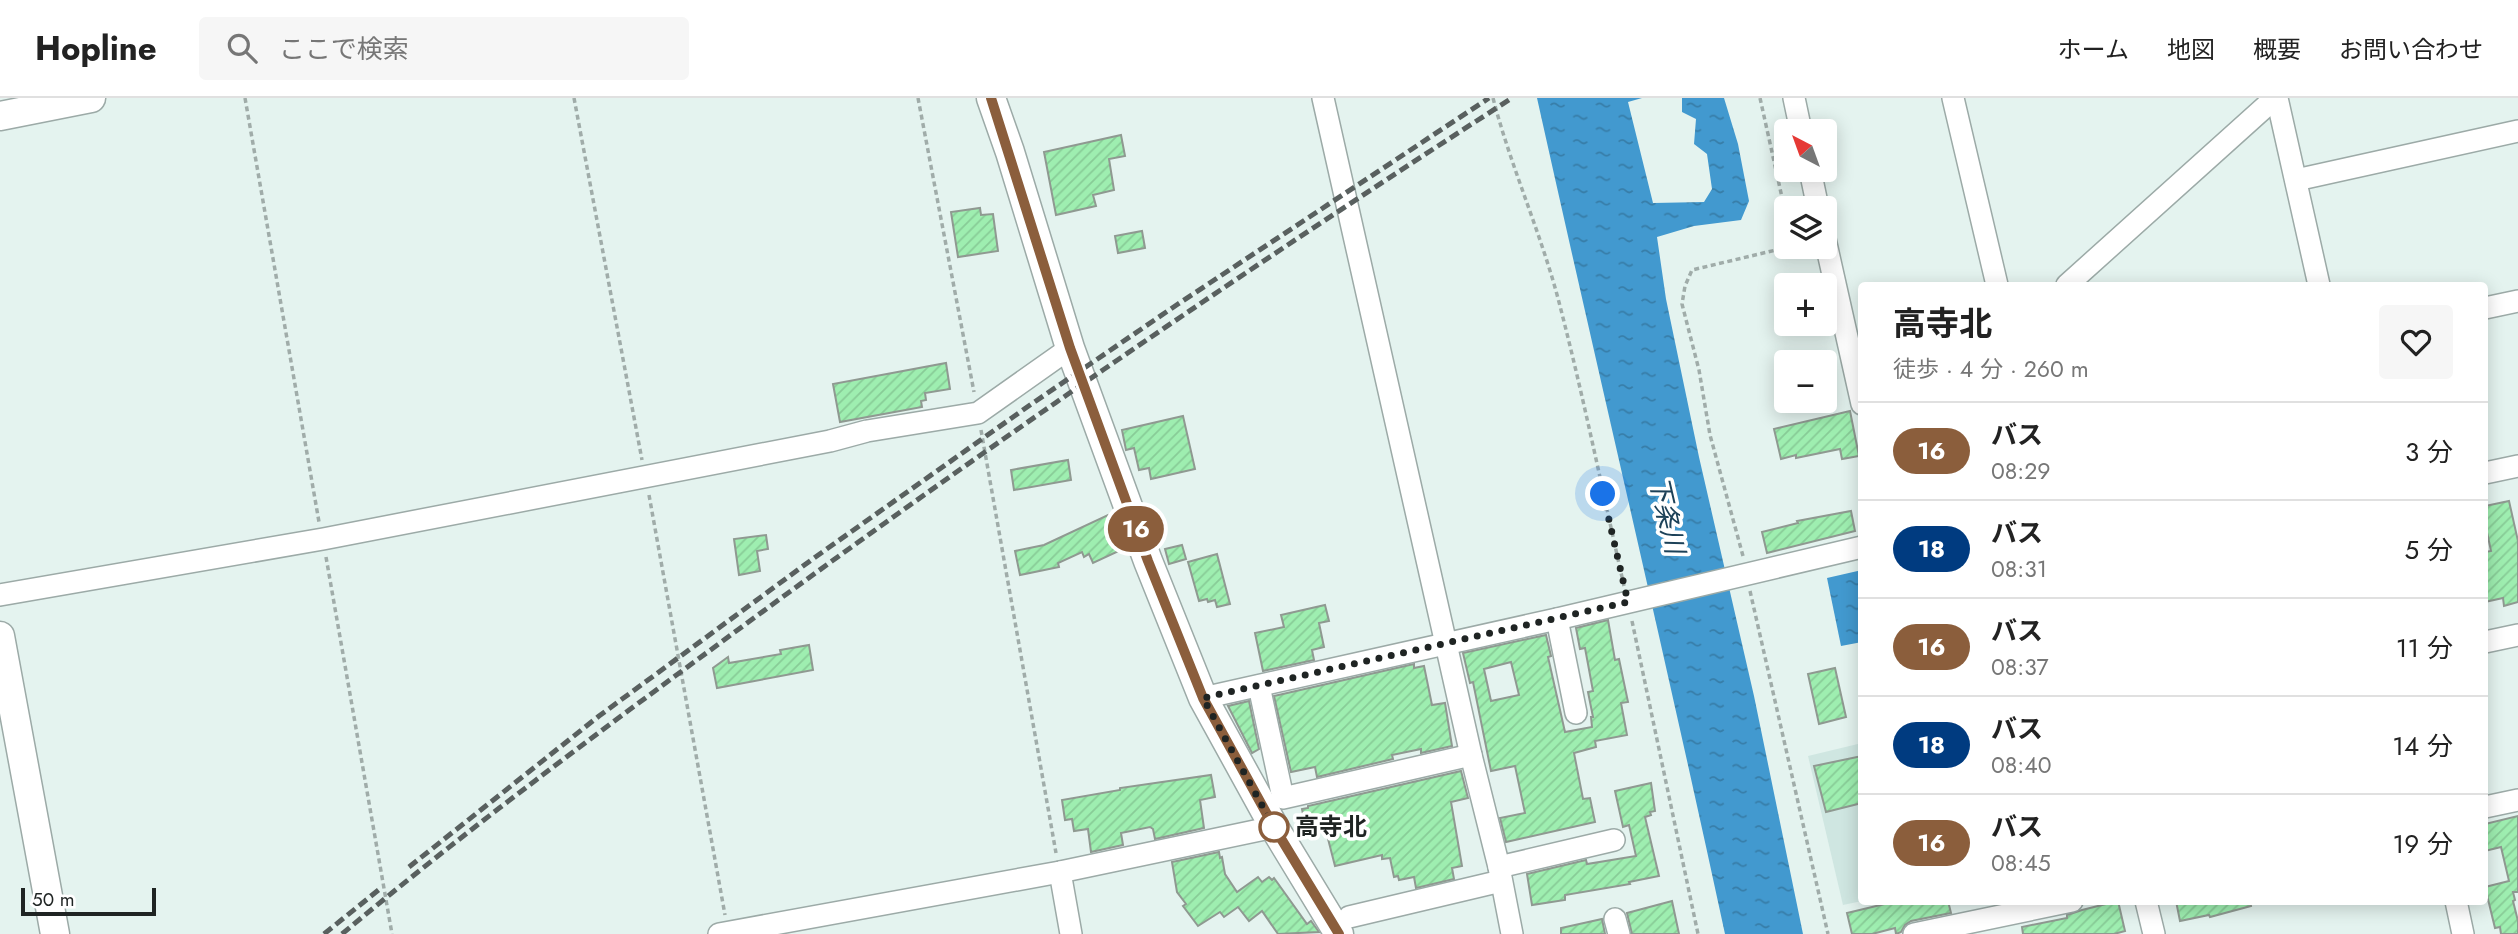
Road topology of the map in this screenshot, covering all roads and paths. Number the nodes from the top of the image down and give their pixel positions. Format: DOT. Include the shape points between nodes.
graph roads {
  1 [pos="91,98"];
  2 [pos="245,98"];
  3 [pos="574,98"];
  4 [pos="918,98"];
  5 [pos="991,98"];
  6 [pos="1323,98"];
  7 [pos="1493,98"];
  8 [pos="1760,98"];
  9 [pos="1794,98"];
  10 [pos="1953,98"];
  11 [pos="2276,98"];
  12 [pos="0,116"];
  13 [pos="1798,119"];
  14 [pos="2518,131"];
  15 [pos="2296,180"];
  16 [pos="1782,196"];
  17 [pos="1829,259"];
  18 [pos="1996,282"];
  19 [pos="2070,282"];
  20 [pos="2318,282"];
  21 [pos="2518,301"];
  22 [pos="2488,307"];
  23 [pos="1070,348"];
  24 [pos="1858,386"];
  25 [pos="978,414"];
  26 [pos="2518,466"];
  27 [pos="2488,472"];
  28 [pos="645,476"];
  29 [pos="323,539"];
  30 [pos="1858,548"];
  31 [pos="0,595"];
  32 [pos="1628,602"];
  33 [pos="1557,619"];
  34 [pos="2518,635"];
  35 [pos="0,636"];
  36 [pos="2488,641"];
  37 [pos="1446,643"];
  38 [pos="1259,686"];
  39 [pos="1203,698"];
  40 [pos="1576,713"];
  41 [pos="1471,755"];
  42 [pos="2518,800"];
  43 [pos="2488,806"];
  44 [pos="1274,827"];
  45 [pos="1614,840"];
  46 [pos="1060,872"];
  47 [pos="1500,874"];
  48 [pos="2051,905"];
  49 [pos="2147,905"];
  50 [pos="2457,905"];
  51 [pos="1979,919"];
  52 [pos="1344,926"];
  53 [pos="724,933"];
  54 [pos="55,934"];
  55 [pos="392,934"];
  56 [pos="1071,934"];
  57 [pos="1512,934"];
  58 [pos="1698,934"];
  59 [pos="1914,934"];
  60 [pos="2154,934"];
  61 [pos="2463,934"];
  1 -- 12 [label="main road"];
  2 -- 29 [label="path"];
  3 -- 28 [label="path"];
  4 -- 25 [label="path"];
  5 -- 23 [label="main road"];
  6 -- 37 [label="street"];
  7 -- 32 [label="path" via="1559,304"];
  8 -- 16 [label="path"];
  9 -- 13 [label="street"];
  10 -- 18 [label="street"];
  11 -- 15 [label="street"];
  11 -- 19 [label="street"];
  14 -- 15 [label="street"];
  15 -- 20 [label="street"];
  17 -- 24 [label="street"];
  21 -- 22 [label="street"];
  23 -- 25 [label="street"];
  23 -- 39 [label="main road"];
  25 -- 28 [label="street" via="867,431"];
  25 -- 46 [label="path"];
  26 -- 27 [label="street"];
  28 -- 29 [label="street"];
  28 -- 53 [label="path"];
  29 -- 31 [label="street"];
  29 -- 55 [label="path"];
  30 -- 32 [label="street"];
  32 -- 33 [label="street"];
  32 -- 58 [label="path"];
  33 -- 37 [label="street"];
  33 -- 40 [label="street"];
  34 -- 36 [label="street"];
  35 -- 54 [label="main road"];
  37 -- 38 [label="street"];
  37 -- 41 [label="street"];
  38 -- 39 [label="street"];
  38 -- 41 [label="street" via="1283,798"];
  39 -- 44 [label="main road"];
  41 -- 47 [label="street"];
  42 -- 43 [label="street"];
  44 -- 46 [label="street"];
  44 -- 52 [label="main road"];
  45 -- 47 [label="street"];
  46 -- 53 [label="street"];
  46 -- 56 [label="street"];
  47 -- 52 [label="street"];
  47 -- 57 [label="street"];
  48 -- 51 [label="street"];
  49 -- 60 [label="street"];
  50 -- 61 [label="street"];
  51 -- 59 [label="street"];
}
